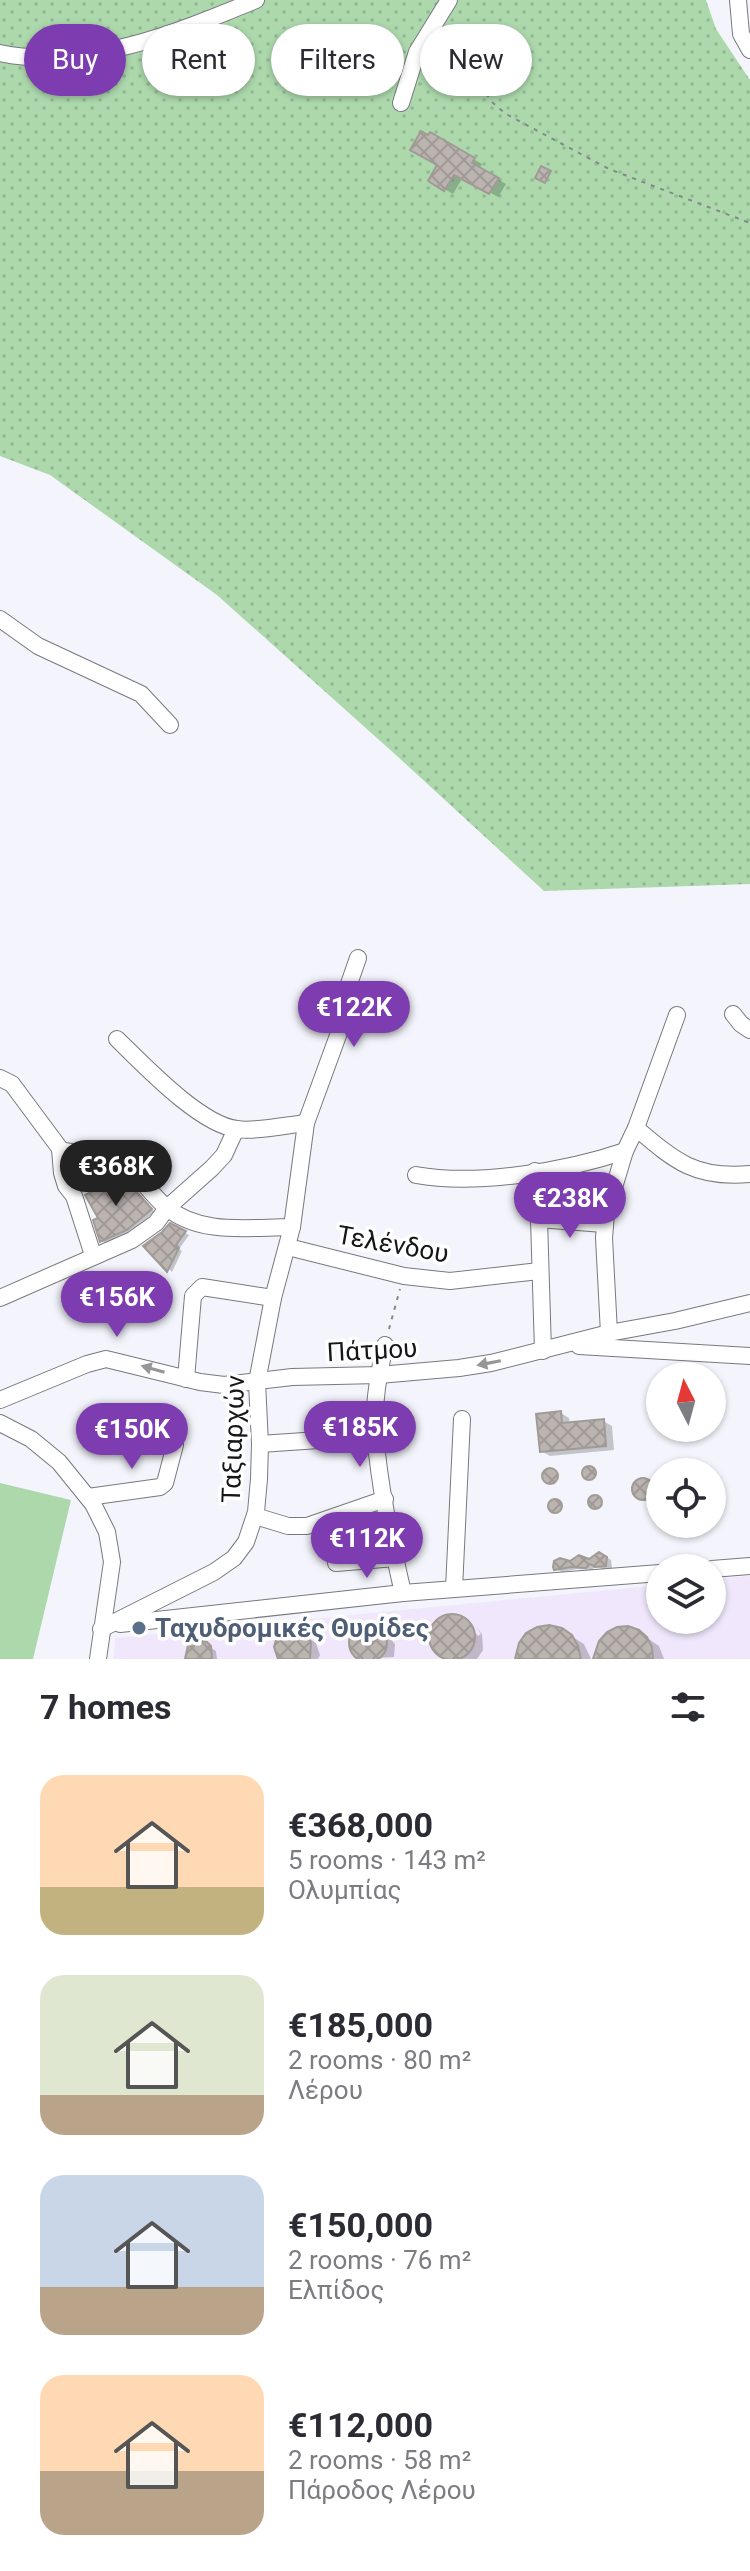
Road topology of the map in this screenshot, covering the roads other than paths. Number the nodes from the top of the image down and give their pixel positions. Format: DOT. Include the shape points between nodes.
graph roads {
  1 [pos="256,0"];
  2 [pos="449,0"];
  3 [pos="738,0"];
  4 [pos="750,50"];
  5 [pos="0,53"];
  6 [pos="401,103"];
  7 [pos="0,619"];
  8 [pos="170,725"];
  9 [pos="358,958"];
  10 [pos="733,1014"];
  11 [pos="677,1015"];
  12 [pos="750,1030"];
  13 [pos="117,1039"];
  14 [pos="0,1078"];
  15 [pos="306,1123"];
  16 [pos="636,1128"];
  17 [pos="236,1129"];
  18 [pos="60,1149"];
  19 [pos="625,1151"];
  20 [pos="535,1171"];
  21 [pos="750,1174"];
  22 [pos="416,1175"];
  23 [pos="167,1208"];
  24 [pos="539,1219"];
  25 [pos="604,1224"];
  26 [pos="292,1227"];
  27 [pos="288,1247"];
  28 [pos="93,1255"];
  29 [pos="539,1271"];
  30 [pos="0,1298"];
  31 [pos="273,1298"];
  32 [pos="750,1303"];
  33 [pos="609,1333"];
  34 [pos="385,1345"];
  35 [pos="565,1346"];
  36 [pos="543,1351"];
  37 [pos="750,1356"];
  38 [pos="379,1375"];
  39 [pos="186,1379"];
  40 [pos="257,1382"];
  41 [pos="0,1400"];
  42 [pos="462,1419"];
  43 [pos="0,1423"];
  44 [pos="375,1430"];
  45 [pos="260,1444"];
  46 [pos="175,1445"];
  47 [pos="88,1497"];
  48 [pos="385,1499"];
  49 [pos="255,1516"];
  50 [pos="395,1558"];
  51 [pos="336,1563"];
  52 [pos="750,1566"];
  53 [pos="726,1568"];
  54 [pos="646,1574"];
  55 [pos="454,1589"];
  56 [pos="403,1593"];
  57 [pos="104,1627"];
  58 [pos="98,1659"];
  1 -- 5 [label="street" via="100,52 44,58"];
  2 -- 6 [label="street" via="413,60"];
  3 -- 4 [label="street" via="741,34"];
  7 -- 8 [label="street" via="38,646 141,694"];
  9 -- 15 [label="street, Ταξιαρχών" via="342,1004 340,1030"];
  10 -- 12 [label="street"];
  11 -- 16 [label="street"];
  13 -- 17 [label="street" via="180,1097"];
  14 -- 18 [label="street" via="12,1084"];
  15 -- 17 [label="street"];
  15 -- 26 [label="street, Ταξιαρχών"];
  16 -- 19 [label="street"];
  16 -- 21 [label="street" via="694,1169"];
  17 -- 23 [label="street" via="224,1155"];
  18 -- 23 [label="street" via="115,1159"];
  18 -- 28 [label="street" via="66,1186"];
  19 -- 20 [label="street"];
  19 -- 25 [label="street"];
  20 -- 22 [label="street" via="458,1180"];
  20 -- 24 [label="street"];
  23 -- 26 [label="street" via="215,1228"];
  23 -- 28 [label="street" via="132,1240"];
  24 -- 25 [label="street"];
  24 -- 29 [label="street"];
  25 -- 33 [label="street"];
  26 -- 27 [label="street, Ταξιαρχών"];
  27 -- 29 [label="street, Τελένδου" via="404,1276 450,1281"];
  27 -- 31 [label="street, Ταξιαρχών"];
  28 -- 30 [label="street"];
  29 -- 36 [label="street"];
  31 -- 39 [label="street" via="197,1290"];
  31 -- 40 [label="street, Ταξιαρχών"];
  32 -- 33 [label="street, Πάτμου"];
  33 -- 35 [label="street, Πάτμου"];
  34 -- 38 [label="street"];
  35 -- 36 [label="street, Πάτμου"];
  35 -- 37 [label="street"];
  36 -- 38 [label="street, Πάτμου, one-way" via="459,1368"];
  38 -- 40 [label="street, Πάτμου"];
  38 -- 44 [label="street"];
  39 -- 40 [label="street, Πάτμου"];
  39 -- 41 [label="street, Πάτμου, one-way" via="100,1360"];
  40 -- 45 [label="street, Ταξιαρχών"];
  42 -- 55 [label="street"];
  43 -- 47 [label="street" via="47,1451"];
  44 -- 45 [label="street"];
  44 -- 48 [label="street"];
  45 -- 49 [label="street, Ταξιαρχών"];
  46 -- 47 [label="street" via="160,1487"];
  47 -- 57 [label="street" via="101,1519 112,1562"];
  48 -- 49 [label="street" via="307,1526"];
  48 -- 50 [label="street"];
  49 -- 57 [label="street, Ταξιαρχών" via="234,1558"];
  50 -- 51 [label="street"];
  50 -- 56 [label="street"];
  52 -- 53 [label="street"];
  54 -- 55 [label="street"];
  55 -- 56 [label="street"];
  56 -- 57 [label="street"];
  57 -- 58 [label="street"];
}
